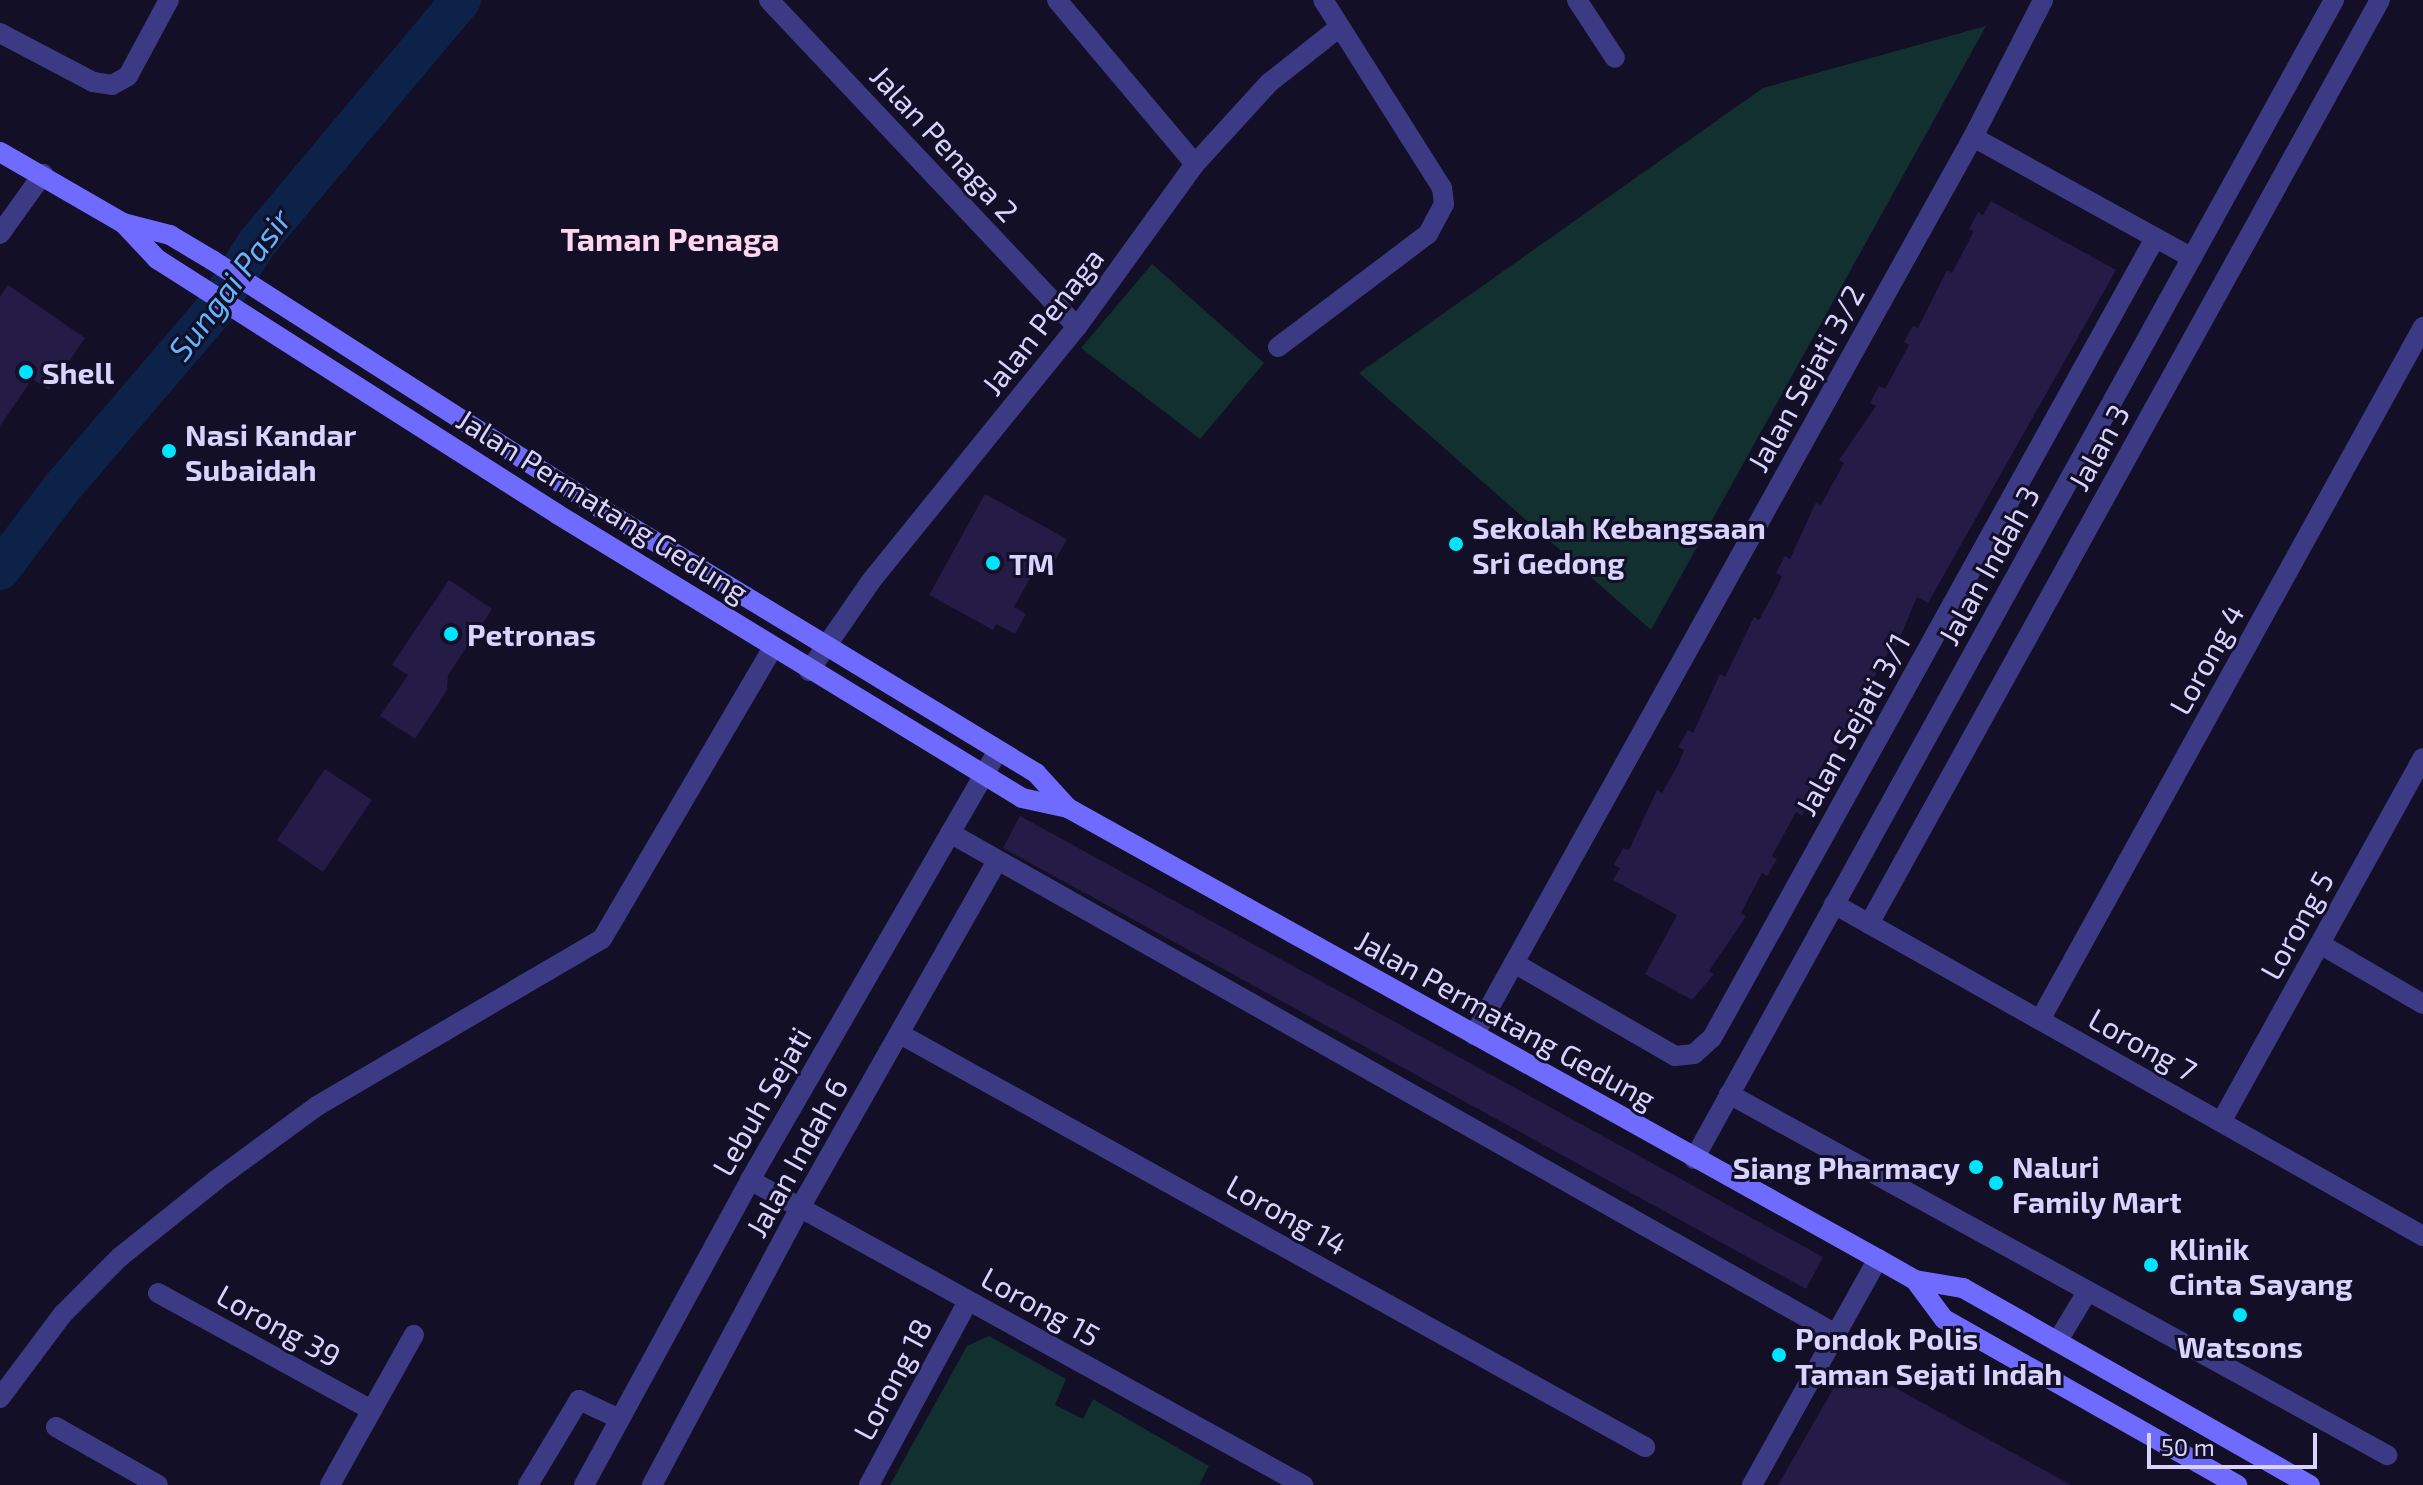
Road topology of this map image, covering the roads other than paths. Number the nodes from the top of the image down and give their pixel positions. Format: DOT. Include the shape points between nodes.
graph roads {
  1 [pos="169,0"];
  2 [pos="769,0"];
  3 [pos="1057,0"];
  4 [pos="1323,0"];
  5 [pos="1577,0"];
  6 [pos="2043,0"];
  7 [pos="2334,0"];
  8 [pos="2380,0"];
  9 [pos="1340,27"];
  10 [pos="0,33"];
  11 [pos="1615,58"];
  12 [pos="1973,137"];
  13 [pos="0,152"];
  14 [pos="1195,164"];
  15 [pos="43,174"];
  16 [pos="123,223"];
  17 [pos="0,234"];
  18 [pos="2155,238"];
  19 [pos="2192,258"];
  20 [pos="1077,327"];
  21 [pos="2423,327"];
  22 [pos="1278,347"];
  23 [pos="826,645"];
  24 [pos="773,648"];
  25 [pos="809,671"];
  26 [pos="998,750"];
  27 [pos="2423,758"];
  28 [pos="983,775"];
  29 [pos="1068,808"];
  30 [pos="950,833"];
  31 [pos="997,861"];
  32 [pos="1834,904"];
  33 [pos="1869,924"];
  34 [pos="2320,944"];
  35 [pos="1514,963"];
  36 [pos="2423,1004"];
  37 [pos="2040,1020"];
  38 [pos="900,1034"];
  39 [pos="1474,1035"];
  40 [pos="1729,1094"];
  41 [pos="2221,1122"];
  42 [pos="1694,1159"];
  43 [pos="750,1180"];
  44 [pos="801,1206"];
  45 [pos="2423,1236"];
  46 [pos="1878,1259"];
  47 [pos="1915,1280"];
  48 [pos="2087,1292"];
  49 [pos="158,1293"];
  50 [pos="968,1301"];
  51 [pos="1836,1334"];
  52 [pos="414,1335"];
  53 [pos="2057,1342"];
  54 [pos="0,1398"];
  55 [pos="372,1410"];
  56 [pos="620,1419"];
  57 [pos="56,1427"];
  58 [pos="1645,1447"];
  59 [pos="2387,1455"];
  60 [pos="1300,1484"];
  61 [pos="158,1485"];
  62 [pos="330,1485"];
  63 [pos="528,1485"];
  64 [pos="584,1485"];
  65 [pos="652,1485"];
  66 [pos="869,1485"];
  67 [pos="1752,1485"];
  68 [pos="2237,1485"];
  69 [pos="2310,1485"];
  1 -- 10 [label="street" via="128,76 112,85 93,82"];
  2 -- 20 [label="street, Jalan Penaga 2"];
  3 -- 14 [label="street"];
  4 -- 9 [label="street"];
  5 -- 11 [label="street"];
  6 -- 12 [label="street, Jalan Sejati 3/2"];
  7 -- 19 [label="street, Jalan Indah 3"];
  8 -- 33 [label="street, Jalan 3"];
  9 -- 14 [label="street, Jalan Penaga" via="1269,83"];
  9 -- 22 [label="street" via="1442,188 1444,204 1428,234"];
  12 -- 18 [label="street"];
  12 -- 35 [label="street, Jalan Sejati 3/2"];
  13 -- 15 [label="main road"];
  14 -- 20 [label="street, Jalan Penaga"];
  15 -- 16 [label="main road"];
  15 -- 17 [label="street"];
  16 -- 23 [label="main road, Jalan Permatang Gedung" via="170,235 212,260 585,499"];
  16 -- 24 [label="main road, Jalan Permatang Gedung" via="157,259"];
  18 -- 19 [label="street"];
  18 -- 35 [label="street, Jalan Sejati 3/1" via="1712,1038 1694,1054 1675,1056"];
  19 -- 32 [label="street, Jalan Indah 3"];
  20 -- 23 [label="street, Jalan Penaga" via="871,581"];
  21 -- 37 [label="street, Lorong 4"];
  23 -- 25 [label="street, Jalan Penaga"];
  23 -- 26 [label="main road, Jalan Permatang Gedung"];
  24 -- 25 [label="main road, Jalan Permatang Gedung"];
  24 -- 54 [label="street" via="602,939 317,1106 216,1180 120,1257 62,1315"];
  25 -- 28 [label="main road, Jalan Permatang Gedung"];
  26 -- 28 [label="street, Lebuh Sejati"];
  26 -- 29 [label="main road, Jalan Permatang Gedung" via="1036,773"];
  27 -- 34 [label="street, Lorong 5"];
  28 -- 29 [label="main road, Jalan Permatang Gedung" via="1022,798"];
  28 -- 30 [label="street, Lebuh Sejati"];
  29 -- 39 [label="main road, Jalan Permatang Gedung"];
  30 -- 31 [label="street"];
  30 -- 43 [label="street, Lebuh Sejati"];
  31 -- 38 [label="street, Jalan Indah 6"];
  31 -- 51 [label="street"];
  32 -- 33 [label="street, Lorong 7"];
  32 -- 40 [label="street, Jalan Indah 3"];
  33 -- 37 [label="street, Lorong 7"];
  34 -- 36 [label="street"];
  34 -- 41 [label="street, Lorong 5"];
  35 -- 39 [label="street, Jalan Sejati 3/2"];
  37 -- 41 [label="street, Lorong 7"];
  38 -- 44 [label="street, Jalan Indah 6"];
  38 -- 58 [label="street, Lorong 14"];
  39 -- 42 [label="main road, Jalan Permatang Gedung"];
  40 -- 42 [label="street, Jalan Indah 3"];
  40 -- 48 [label="street"];
  41 -- 45 [label="street, Lorong 7"];
  42 -- 46 [label="main road, Jalan Permatang Gedung"];
  43 -- 44 [label="street, Lorong 15"];
  43 -- 56 [label="street, Lebuh Sejati"];
  44 -- 50 [label="street, Lorong 15"];
  44 -- 65 [label="street, Jalan Indah 6"];
  46 -- 47 [label="main road, Jalan Permatang Gedung"];
  46 -- 51 [label="street"];
  47 -- 53 [label="main road, Jalan Permatang Gedung" via="1963,1288"];
  47 -- 68 [label="main road, Jalan Permatang Gedung" via="1944,1319"];
  48 -- 53 [label="street"];
  48 -- 59 [label="street"];
  49 -- 55 [label="street, Lorong 39"];
  50 -- 60 [label="street, Lorong 15"];
  50 -- 66 [label="street, Lorong 18"];
  51 -- 67 [label="street"];
  52 -- 55 [label="street"];
  53 -- 69 [label="main road, Jalan Permatang Gedung"];
  55 -- 62 [label="street"];
  56 -- 63 [label="street" via="586,1400 574,1404"];
  56 -- 64 [label="street, Lebuh Sejati"];
  57 -- 61 [label="street"];
}
